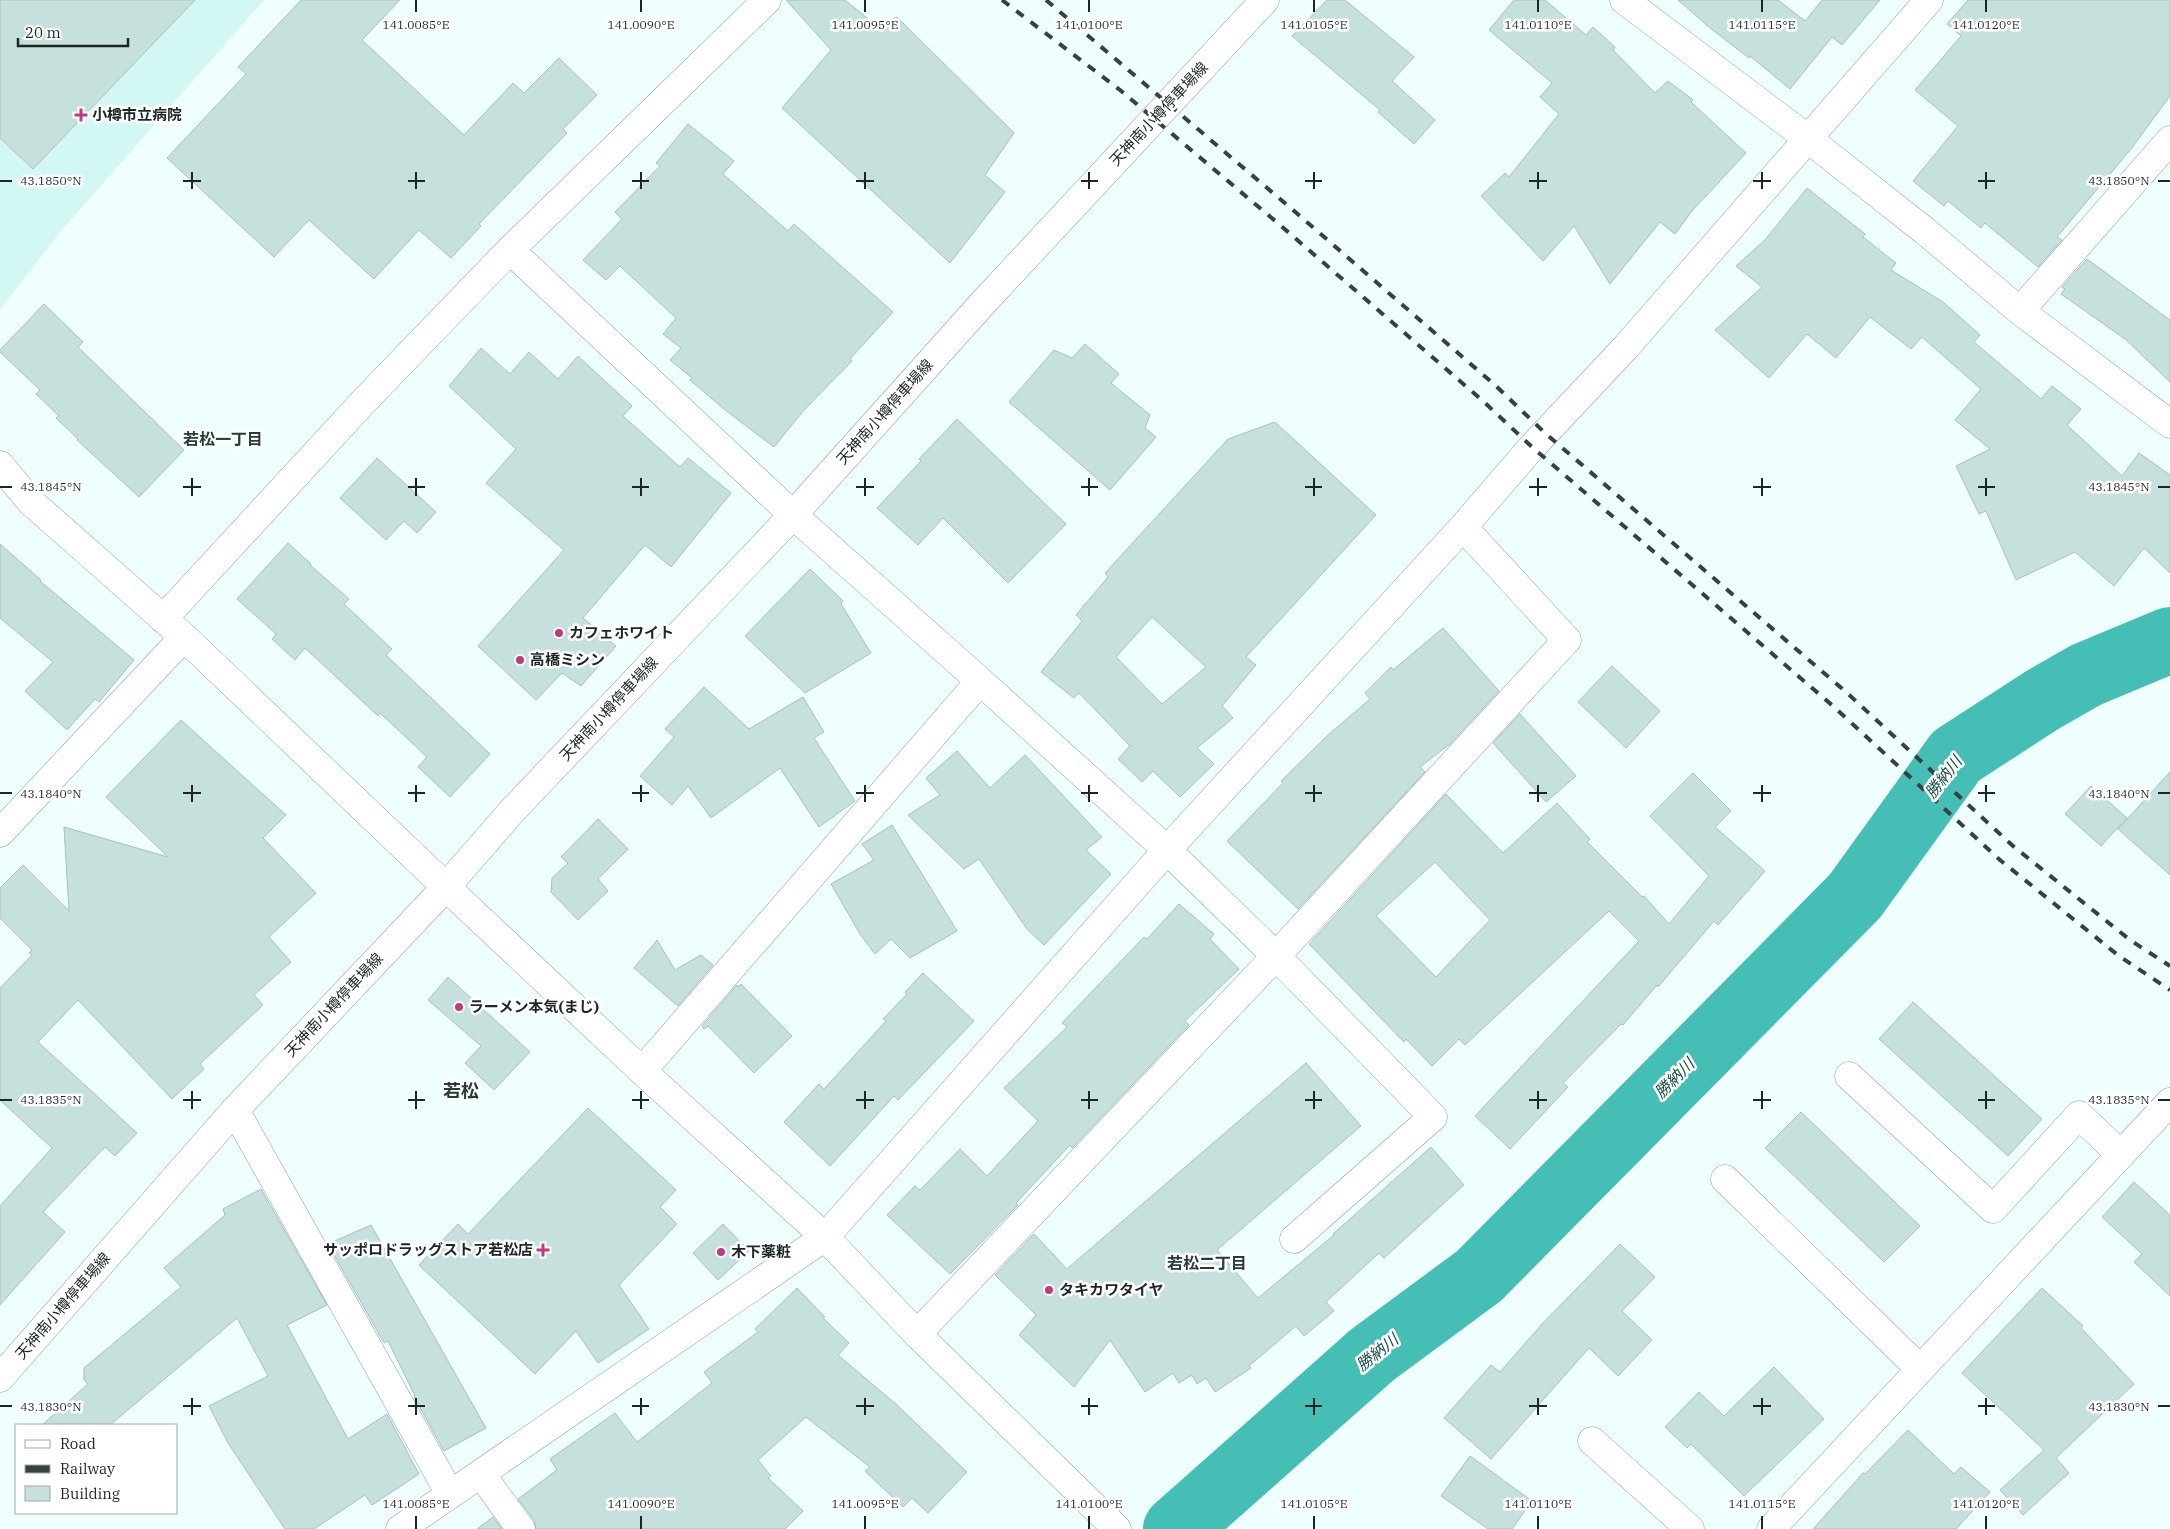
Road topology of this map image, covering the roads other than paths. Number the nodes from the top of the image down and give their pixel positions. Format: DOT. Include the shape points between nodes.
graph roads {
  1 [pos="767,0"];
  2 [pos="1265,0"];
  3 [pos="1624,0"];
  4 [pos="1929,0"];
  5 [pos="1807,138"];
  6 [pos="2170,140"];
  7 [pos="510,250"];
  8 [pos="2020,311"];
  9 [pos="2170,424"];
  10 [pos="0,465"];
  11 [pos="793,515"];
  12 [pos="1463,527"];
  13 [pos="162,619"];
  14 [pos="184,637"];
  15 [pos="980,681"];
  16 [pos="0,833"];
  17 [pos="1167,850"];
  18 [pos="446,887"];
  19 [pos="1276,956"];
  20 [pos="642,1070"];
  21 [pos="1849,1076"];
  22 [pos="2170,1102"];
  23 [pos="235,1110"];
  24 [pos="2121,1154"];
  25 [pos="1725,1179"];
  26 [pos="825,1237"];
  27 [pos="1294,1238"];
  28 [pos="918,1334"];
  29 [pos="1920,1369"];
  30 [pos="0,1378"];
  31 [pos="1592,1441"];
  32 [pos="482,1474"];
  33 [pos="450,1494"];
  34 [pos="400,1529"];
  35 [pos="521,1529"];
  36 [pos="1117,1529"];
  37 [pos="1690,1529"];
  38 [pos="1771,1529"];
  1 -- 7 [label="street"];
  2 -- 11 [label="street, 天神南小樽停車場線" via="982,304"];
  3 -- 5 [label="street"];
  4 -- 5 [label="street"];
  5 -- 8 [label="street"];
  5 -- 12 [label="street" via="1626,347 1532,447"];
  6 -- 8 [label="street"];
  7 -- 11 [label="street"];
  7 -- 13 [label="street" via="366,399"];
  8 -- 9 [label="street"];
  10 -- 13 [label="street" via="31,502"];
  11 -- 15 [label="street"];
  11 -- 18 [label="street, 天神南小樽停車場線" via="512,811"];
  12 -- 17 [label="street"];
  12 -- 19 [label="street" via="1566,640"];
  13 -- 14 [label="street"];
  14 -- 16 [label="street"];
  14 -- 18 [label="street"];
  15 -- 17 [label="street"];
  15 -- 20 [label="street"];
  17 -- 19 [label="street"];
  17 -- 26 [label="street"];
  18 -- 20 [label="street"];
  18 -- 23 [label="street, 天神南小樽停車場線"];
  19 -- 27 [label="street" via="1433,1117"];
  19 -- 28 [label="street"];
  20 -- 26 [label="street"];
  21 -- 24 [label="street" via="1993,1209 2079,1115"];
  22 -- 24 [label="street"];
  23 -- 30 [label="street, 天神南小樽停車場線"];
  23 -- 33 [label="street"];
  24 -- 29 [label="street"];
  25 -- 29 [label="street"];
  26 -- 28 [label="street"];
  26 -- 32 [label="street"];
  28 -- 36 [label="street"];
  29 -- 38 [label="street"];
  31 -- 37 [label="street"];
  32 -- 33 [label="street"];
  32 -- 35 [label="street"];
  33 -- 34 [label="street"];
}
